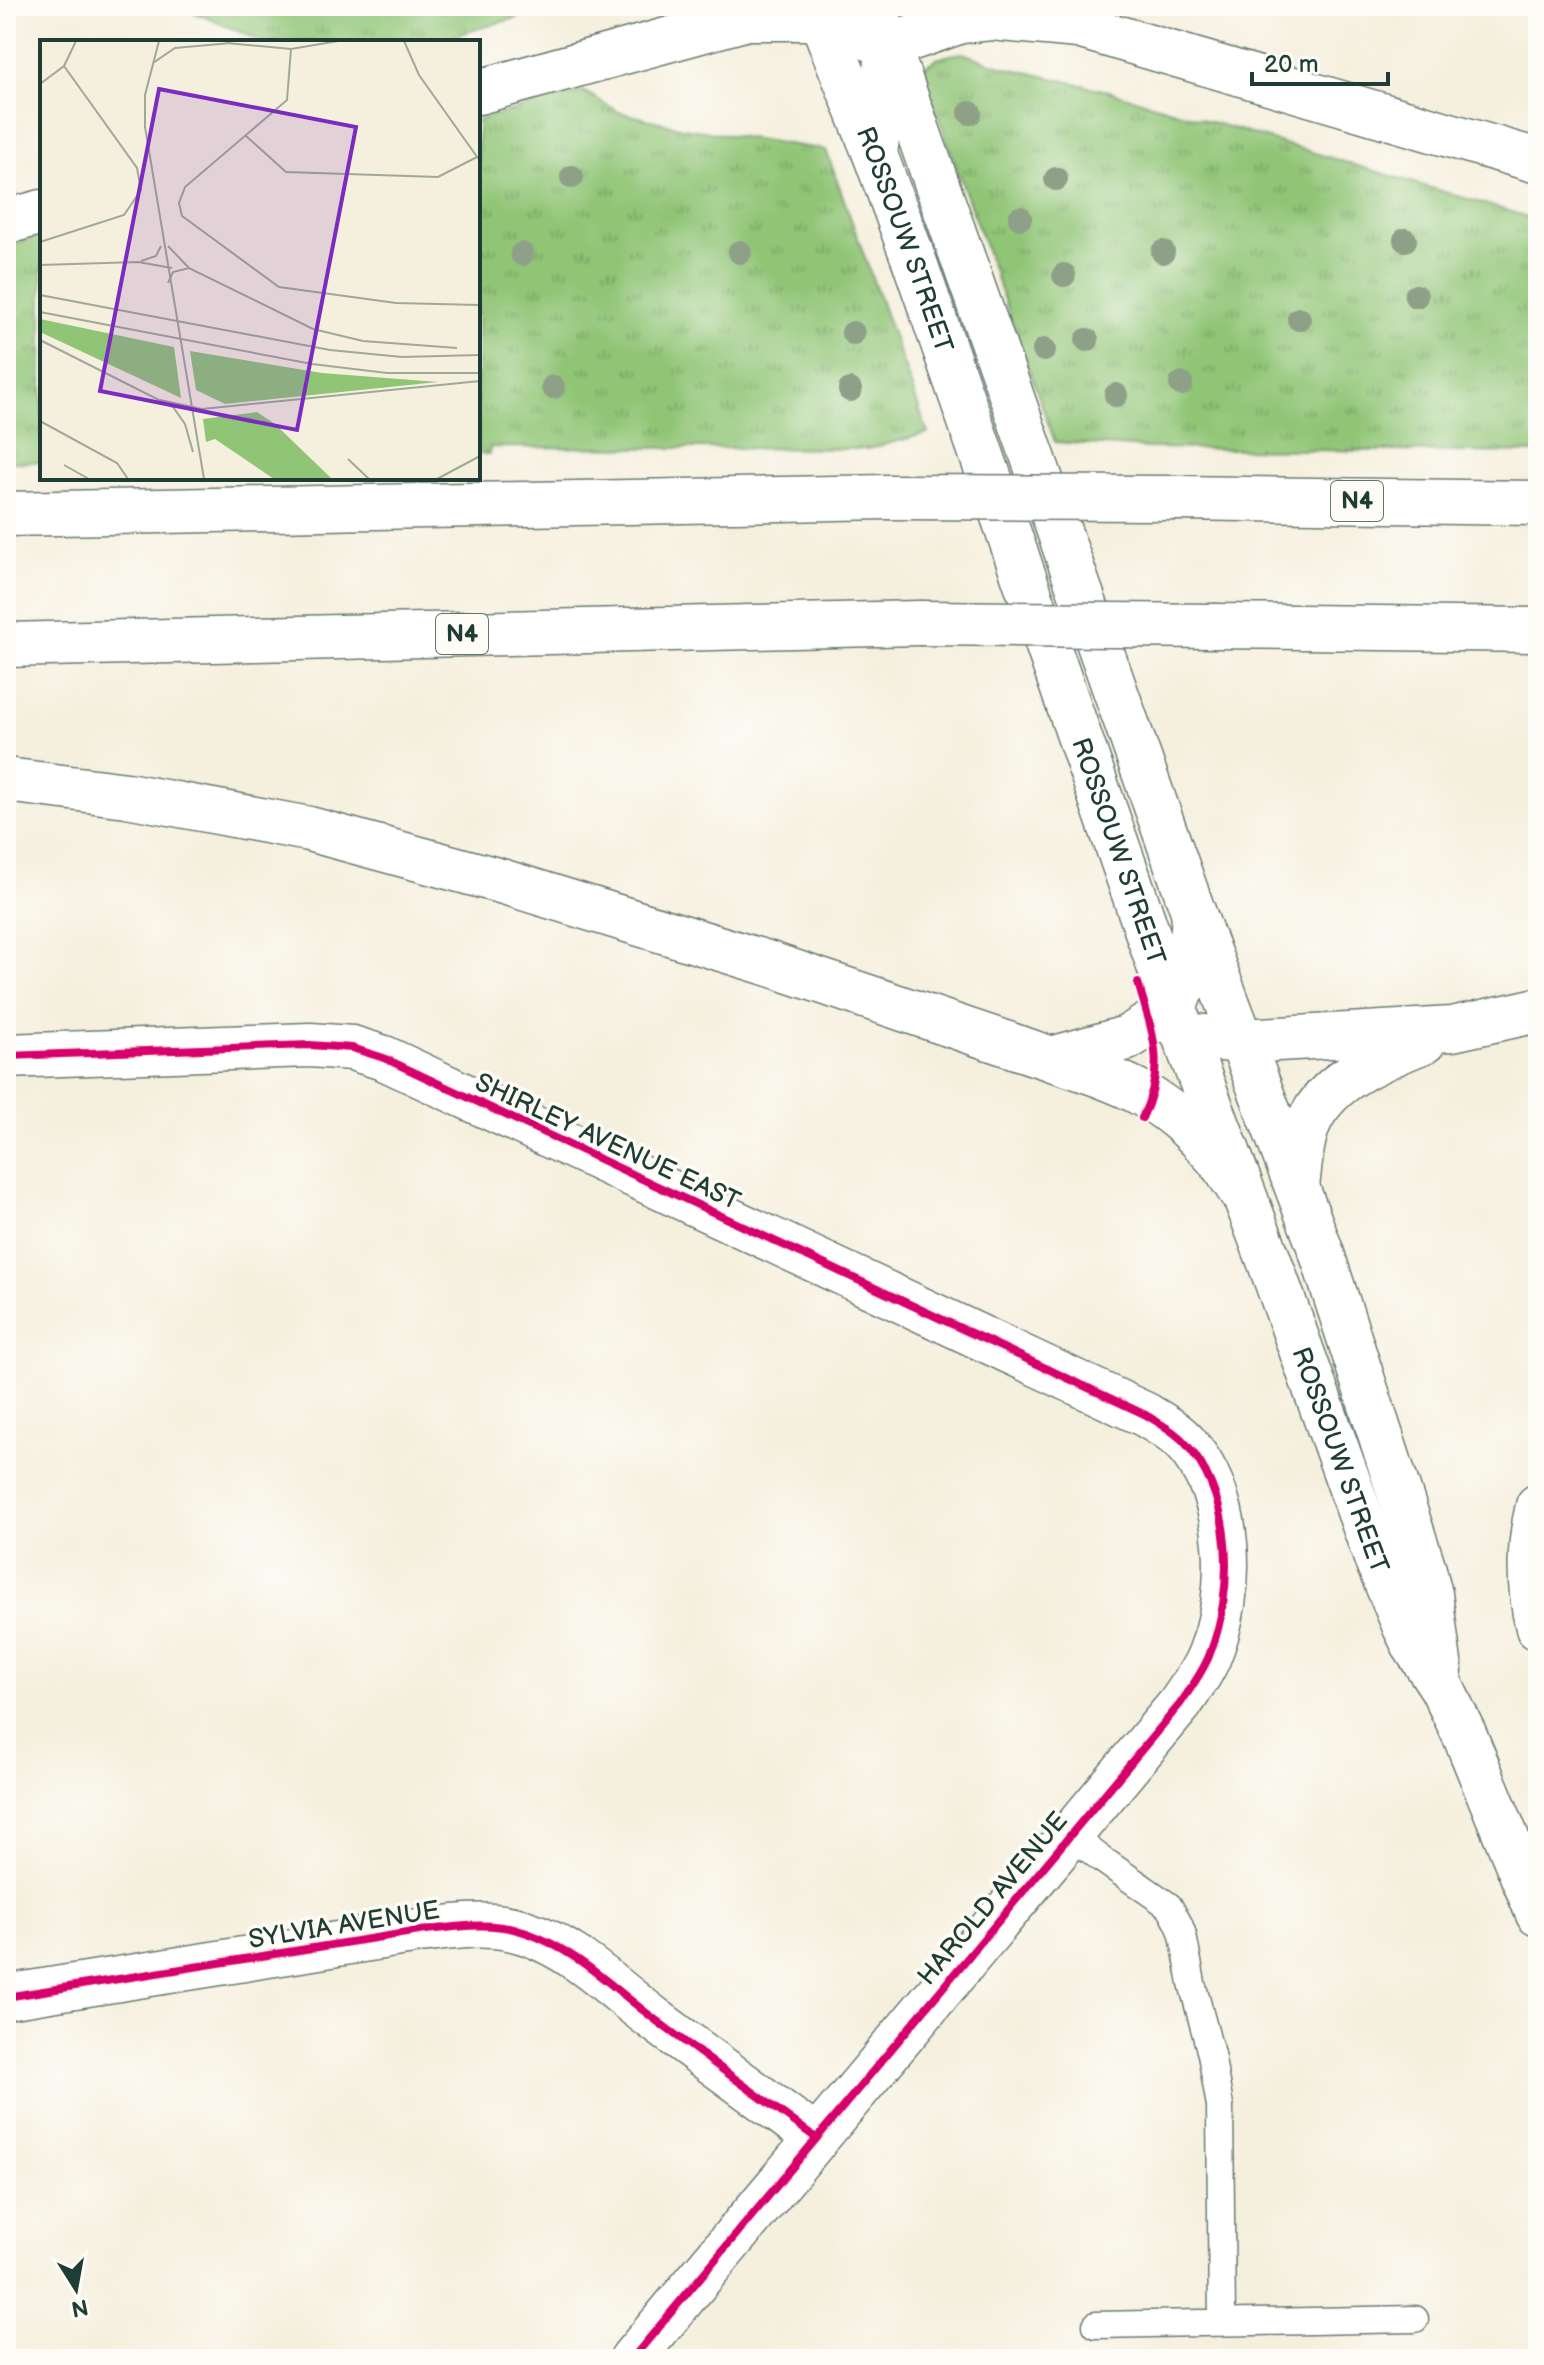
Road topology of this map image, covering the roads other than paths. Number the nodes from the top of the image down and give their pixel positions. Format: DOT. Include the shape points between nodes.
graph roads {
  1 [pos="1025,6"];
  2 [pos="751,12"];
  3 [pos="818,12"];
  4 [pos="881,26"];
  5 [pos="1078,26"];
  6 [pos="480,91"];
  7 [pos="875,154"];
  8 [pos="1538,161"];
  9 [pos="40,213"];
  10 [pos="6,222"];
  11 [pos="1538,503"];
  12 [pos="6,514"];
  13 [pos="1538,630"];
  14 [pos="6,645"];
  15 [pos="6,780"];
  16 [pos="1194,914"];
  17 [pos="1538,1010"];
  18 [pos="1179,1022"];
  19 [pos="1452,1029"];
  20 [pos="1242,1041"];
  21 [pos="6,1056"];
  22 [pos="1052,1059"];
  23 [pos="1297,1186"];
  24 [pos="1244,1196"];
  25 [pos="1159,1423"];
  26 [pos="1538,1506"];
  27 [pos="1538,1628"];
  28 [pos="1442,1688"];
  29 [pos="1071,1835"];
  30 [pos="1538,1914"];
  31 [pos="6,1997"];
  32 [pos="816,2138"];
  33 [pos="1415,2319"];
  34 [pos="1222,2323"];
  35 [pos="1096,2325"];
  36 [pos="632,2359"];
  1 -- 5 [label="main road"];
  2 -- 3 [label="main road"];
  2 -- 6 [label="main road"];
  3 -- 4 [label="main road"];
  3 -- 7 [label="main road, ROSSOUW STREET"];
  4 -- 5 [label="main road" via="991,18"];
  4 -- 7 [label="main road"];
  4 -- 16 [label="main road, ROSSOUW STREET"];
  5 -- 8 [label="main road"];
  7 -- 18 [label="main road, ROSSOUW STREET"];
  9 -- 10 [label="main road"];
  11 -- 12 [label="main road, N4, bridge" via="889,497"];
  13 -- 14 [label="main road, N4, bridge" via="919,623"];
  15 -- 22 [label="main road" via="127,795 354,841 740,955"];
  16 -- 18 [label="main road"];
  16 -- 20 [label="main road, ROSSOUW STREET"];
  17 -- 19 [label="main road"];
  18 -- 20 [label="main road"];
  18 -- 22 [label="main road"];
  18 -- 24 [label="main road, ROSSOUW STREET"];
  19 -- 20 [label="main road"];
  19 -- 23 [label="main road" via="1376,1061 1342,1082 1310,1119"];
  20 -- 23 [label="main road, ROSSOUW STREET"];
  21 -- 25 [label="main road, SHIRLEY AVENUE EAST" via="310,1045 369,1053"];
  22 -- 24 [label="main road" via="1128,1086 1177,1116 1214,1153"];
  23 -- 28 [label="main road, ROSSOUW STREET" via="1423,1566"];
  24 -- 28 [label="main road, ROSSOUW STREET" via="1393,1602"];
  25 -- 29 [label="main road, HAROLD AVENUE" via="1184,1441 1205,1469 1222,1517 1223,1607 1217,1636 1180,1704"];
  26 -- 27 [label="main road" via="1530,1581"];
  28 -- 30 [label="main road, ROSSOUW STREET"];
  29 -- 32 [label="main road, HAROLD AVENUE"];
  29 -- 34 [label="lane" via="1169,1906 1183,1935 1220,2106"];
  31 -- 32 [label="main road, SYLVIA AVENUE" via="419,1931 505,1927 578,1959"];
  32 -- 36 [label="main road, HAROLD AVENUE"];
  33 -- 34 [label="lane"];
  34 -- 35 [label="lane"];
}
